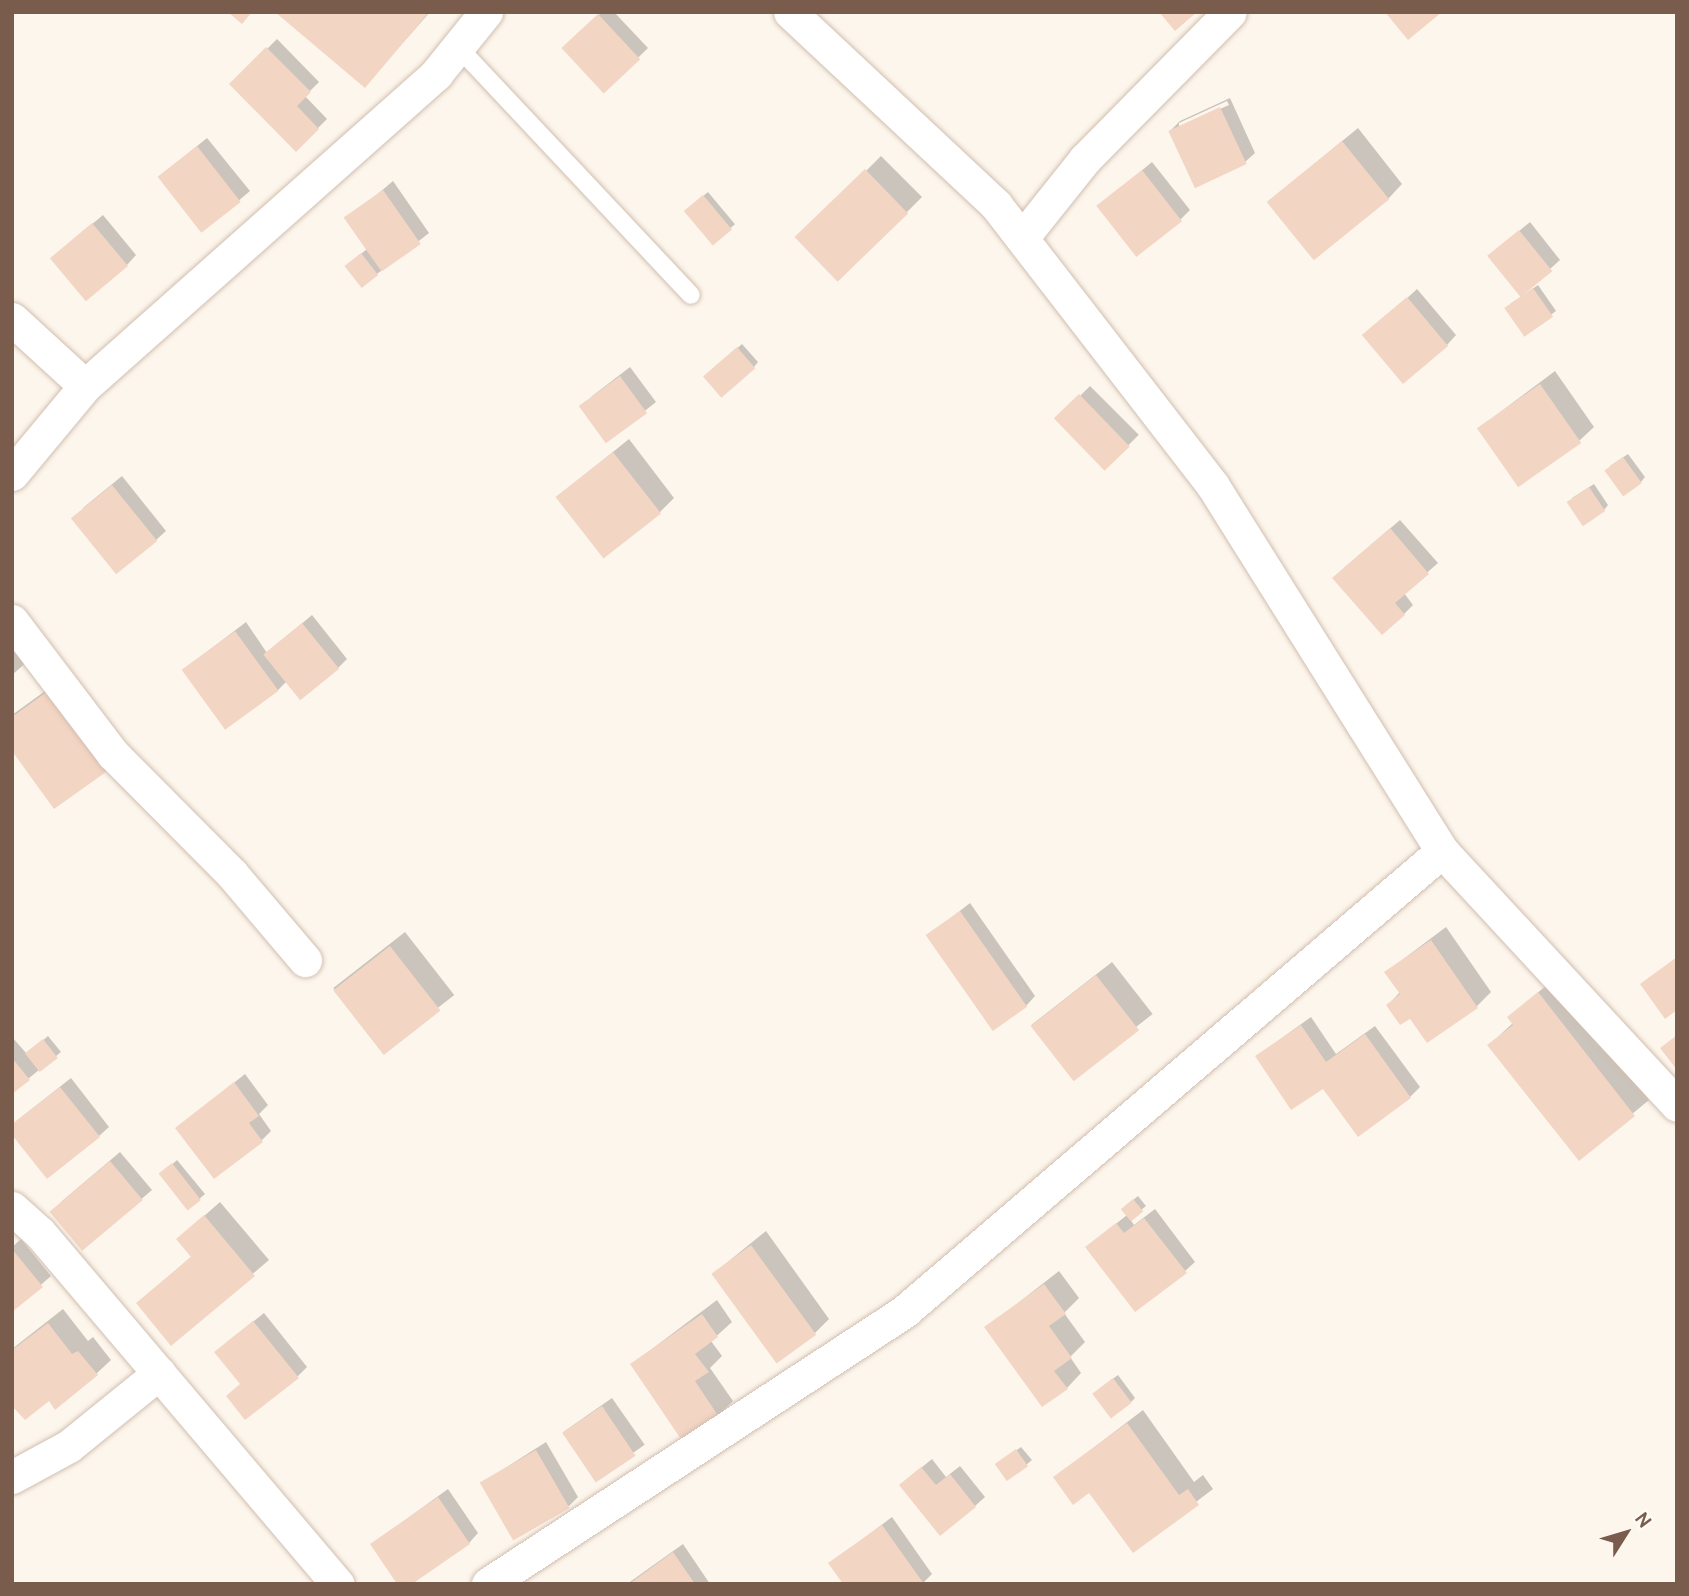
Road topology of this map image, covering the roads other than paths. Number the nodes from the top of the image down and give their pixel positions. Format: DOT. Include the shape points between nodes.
graph roads {
  1 [pos="486,12"];
  2 [pos="790,12"];
  3 [pos="1230,12"];
  4 [pos="458,47"];
  5 [pos="1022,238"];
  6 [pos="691,295"];
  7 [pos="12,318"];
  8 [pos="85,386"];
  9 [pos="12,474"];
  10 [pos="12,621"];
  11 [pos="1441,851"];
  12 [pos="305,960"];
  13 [pos="1677,1105"];
  14 [pos="12,1208"];
  15 [pos="159,1373"];
  16 [pos="12,1476"];
  17 [pos="338,1584"];
  18 [pos="488,1584"];
  1 -- 4 [label="street"];
  2 -- 5 [label="street" via="996,205"];
  3 -- 5 [label="street" via="1086,159"];
  4 -- 6 [label="lane"];
  4 -- 8 [label="street" via="436,75"];
  5 -- 11 [label="street" via="1213,486"];
  7 -- 8 [label="street"];
  8 -- 9 [label="street"];
  10 -- 12 [label="street" via="113,754 232,874"];
  11 -- 13 [label="street"];
  11 -- 18 [label="street" via="906,1310"];
  14 -- 15 [label="street" via="39,1231"];
  15 -- 16 [label="street" via="69,1446"];
  15 -- 17 [label="street"];
}
